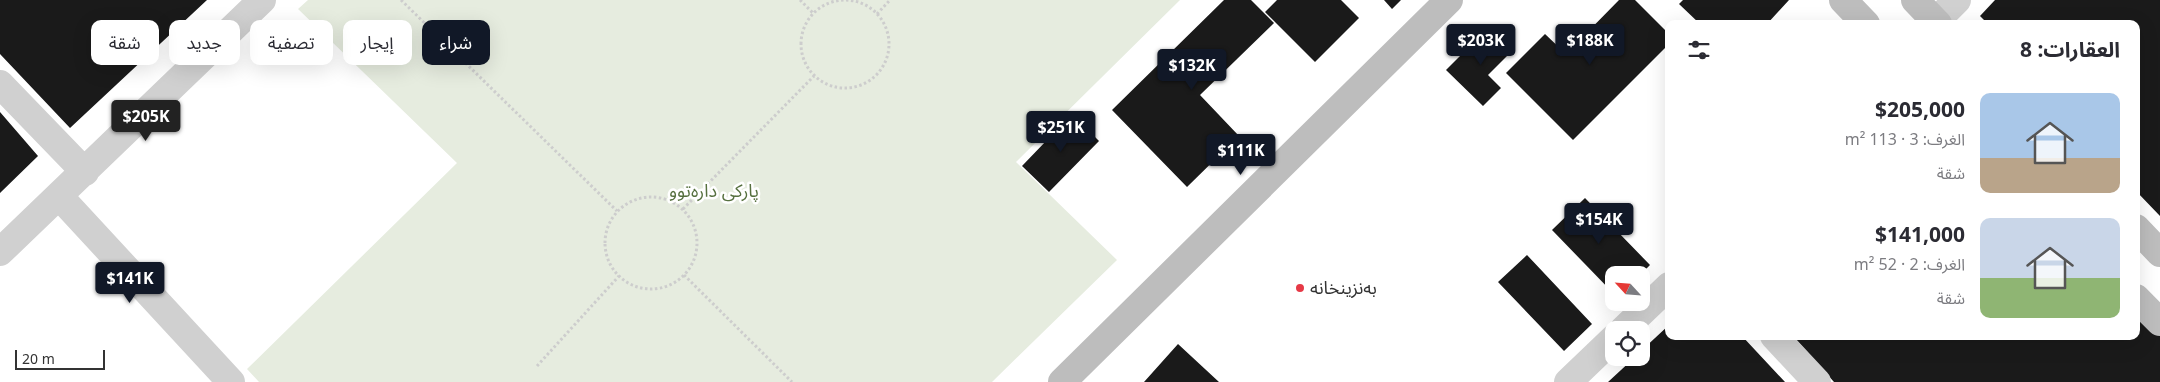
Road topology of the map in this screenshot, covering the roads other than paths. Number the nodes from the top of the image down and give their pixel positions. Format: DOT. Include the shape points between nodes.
graph roads {
  1 [pos="262,0"];
  2 [pos="1449,0"];
  3 [pos="1843,0"];
  4 [pos="1915,0"];
  5 [pos="1958,0"];
  6 [pos="1862,20"];
  7 [pos="1934,20"];
  8 [pos="1940,20"];
  9 [pos="0,84"];
  10 [pos="85,172"];
  11 [pos="59,196"];
  12 [pos="2140,232"];
  13 [pos="0,252"];
  14 [pos="2160,253"];
  15 [pos="1665,290"];
  16 [pos="2140,302"];
  17 [pos="1632,321"];
  18 [pos="2160,322"];
  19 [pos="1778,340"];
  20 [pos="1605,347"];
  21 [pos="231,382"];
  22 [pos="1062,382"];
  23 [pos="1568,382"];
  24 [pos="1817,382"];
  1 -- 10 [label="street"];
  2 -- 22 [label="street"];
  3 -- 6 [label="street"];
  4 -- 7 [label="street"];
  5 -- 8 [label="street"];
  9 -- 10 [label="street"];
  10 -- 11 [label="street"];
  11 -- 13 [label="street"];
  11 -- 21 [label="street"];
  12 -- 14 [label="street"];
  15 -- 17 [label="street"];
  16 -- 18 [label="street"];
  19 -- 24 [label="street"];
  20 -- 23 [label="street"];
}
